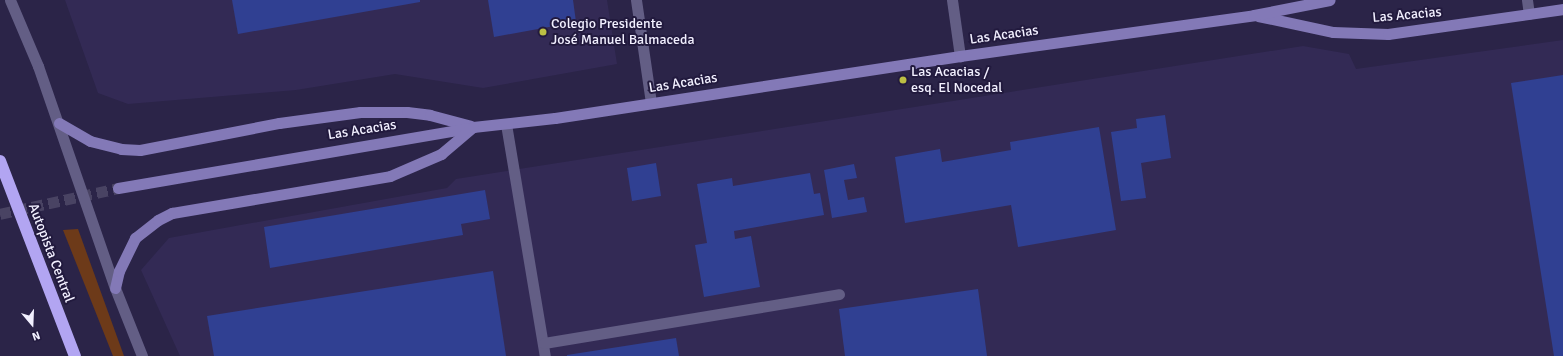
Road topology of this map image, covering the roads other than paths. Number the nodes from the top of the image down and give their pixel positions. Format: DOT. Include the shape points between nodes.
graph roads {
  1 [pos="10,0"];
  2 [pos="636,0"];
  3 [pos="952,0"];
  4 [pos="1330,0"];
  5 [pos="1527,0"];
  6 [pos="1563,9"];
  7 [pos="1529,14"];
  8 [pos="1254,15"];
  9 [pos="960,56"];
  10 [pos="651,103"];
  11 [pos="59,123"];
  12 [pos="506,124"];
  13 [pos="473,127"];
  14 [pos="0,161"];
  15 [pos="118,188"];
  16 [pos="115,288"];
  17 [pos="839,294"];
  18 [pos="544,343"];
  19 [pos="75,356"];
  20 [pos="142,356"];
  21 [pos="545,356"];
  1 -- 11 [label="street"];
  2 -- 10 [label="street"];
  3 -- 9 [label="street"];
  4 -- 8 [label="main road, Las Acacias"];
  5 -- 7 [label="street"];
  6 -- 7 [label="main road, Las Acacias"];
  7 -- 8 [label="main road, Las Acacias" via="1388,34 1333,32"];
  8 -- 9 [label="main road, Las Acacias"];
  9 -- 10 [label="main road, Las Acacias"];
  10 -- 12 [label="main road, Las Acacias"];
  11 -- 13 [label="main road" via="96,143 140,150 258,127 360,112 430,115"];
  11 -- 16 [label="street"];
  12 -- 13 [label="main road, Las Acacias"];
  12 -- 18 [label="street"];
  13 -- 15 [label="main road, Las Acacias"];
  13 -- 16 [label="main road" via="441,154 390,176 172,213 158,220 135,238 126,254"];
  14 -- 19 [label="highway, Autopista Central"];
  16 -- 20 [label="street"];
  17 -- 18 [label="street"];
  18 -- 21 [label="street"];
}
